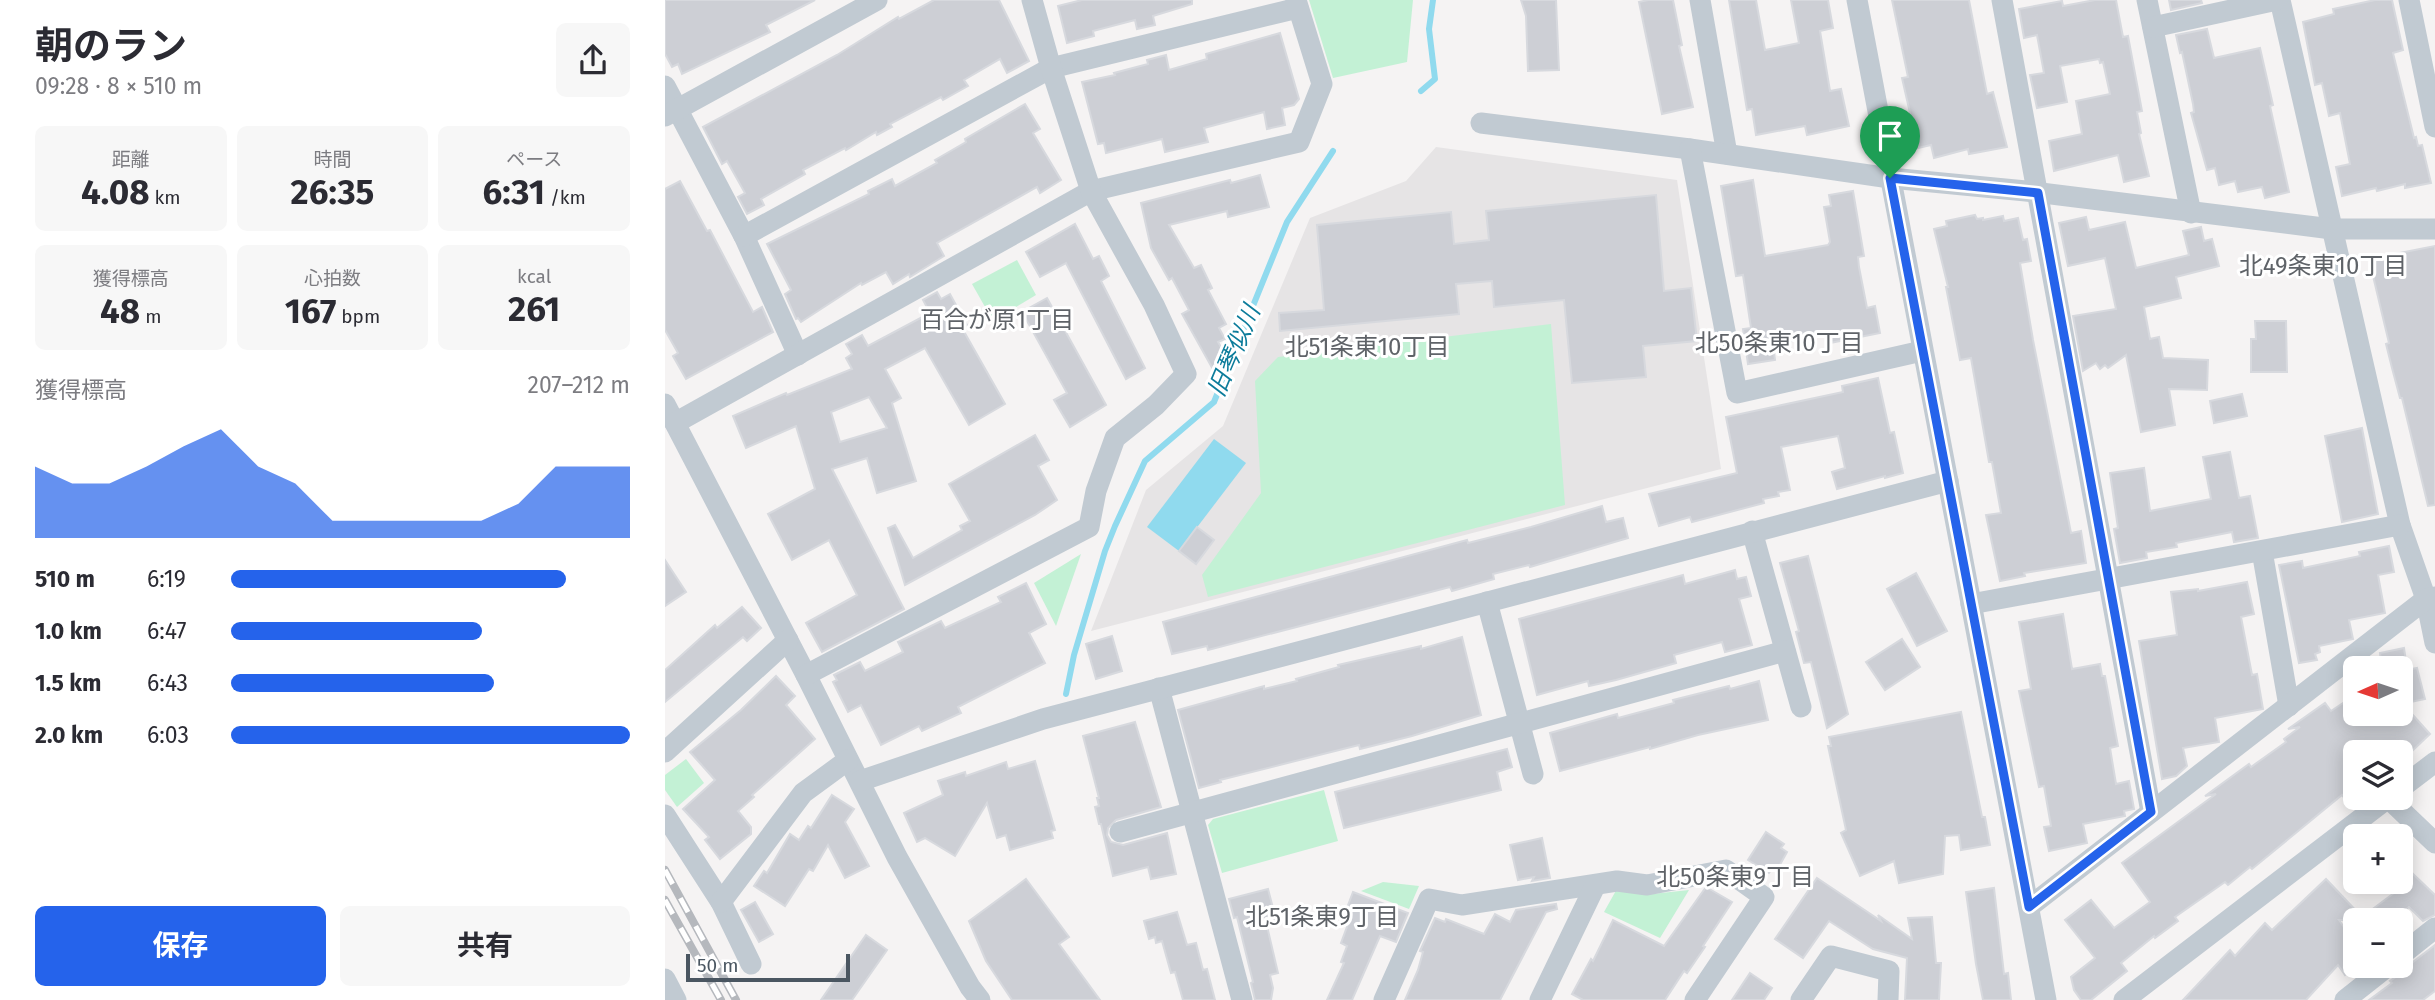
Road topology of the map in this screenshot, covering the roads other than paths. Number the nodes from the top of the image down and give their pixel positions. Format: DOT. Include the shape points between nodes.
graph roads {
  1 [pos="877,0"];
  2 [pos="1032,0"];
  3 [pos="1700,0"];
  4 [pos="1857,0"];
  5 [pos="2002,0"];
  6 [pos="2147,0"];
  7 [pos="2278,0"];
  8 [pos="2409,0"];
  9 [pos="1297,4"];
  10 [pos="2153,27"];
  11 [pos="1051,68"];
  12 [pos="665,86"];
  13 [pos="671,113"];
  14 [pos="1481,123"];
  15 [pos="2435,127"];
  16 [pos="1690,149"];
  17 [pos="1727,154"];
  18 [pos="1890,178"];
  19 [pos="1091,191"];
  20 [pos="2038,193"];
  21 [pos="2191,213"];
  22 [pos="2332,229"];
  23 [pos="2435,229"];
  24 [pos="744,236"];
  25 [pos="1922,351"];
  26 [pos="798,355"];
  27 [pos="665,404"];
  28 [pos="675,423"];
  29 [pos="1948,481"];
  30 [pos="2400,525"];
  31 [pos="1752,531"];
  32 [pos="2262,551"];
  33 [pos="2109,579"];
  34 [pos="2431,598"];
  35 [pos="1487,602"];
  36 [pos="1971,604"];
  37 [pos="788,640"];
  38 [pos="2435,643"];
  39 [pos="1785,651"];
  40 [pos="806,676"];
  41 [pos="1159,688"];
  42 [pos="2289,706"];
  43 [pos="1801,707"];
  44 [pos="1520,722"];
  45 [pos="665,752"];
  46 [pos="848,760"];
  47 [pos="2435,762"];
  48 [pos="1533,774"];
  49 [pos="2413,779"];
  50 [pos="860,781"];
  51 [pos="2372,810"];
  52 [pos="2401,810"];
  53 [pos="1192,812"];
  54 [pos="2151,812"];
  55 [pos="665,815"];
  56 [pos="1120,832"];
  57 [pos="2435,843"];
  58 [pos="1595,886"];
  59 [pos="721,902"];
  60 [pos="2029,907"];
  61 [pos="2435,928"];
  62 [pos="2413,945"];
  63 [pos="751,964"];
  64 [pos="2373,978"];
  65 [pos="665,979"];
  66 [pos="676,1000"];
  67 [pos="980,1000"];
  68 [pos="1243,1000"];
  69 [pos="1384,1000"];
  70 [pos="1541,1000"];
  71 [pos="1695,1000"];
  72 [pos="1801,1000"];
  73 [pos="1888,1000"];
  74 [pos="2046,1000"];
  75 [pos="2124,1000"];
  76 [pos="2345,1000"];
  1 -- 13 [label="street"];
  2 -- 11 [label="street"];
  3 -- 17 [label="street"];
  4 -- 18 [label="street"];
  5 -- 20 [label="street"];
  6 -- 10 [label="street"];
  7 -- 10 [label="street"];
  7 -- 22 [label="street"];
  8 -- 15 [label="street"];
  9 -- 11 [label="street"];
  9 -- 19 [label="street" via="1322,84 1300,142"];
  10 -- 21 [label="street"];
  11 -- 19 [label="street"];
  11 -- 24 [label="street"];
  12 -- 13 [label="street"];
  13 -- 24 [label="street"];
  14 -- 16 [label="street"];
  16 -- 17 [label="street"];
  16 -- 25 [label="street" via="1737,393"];
  17 -- 18 [label="street"];
  18 -- 20 [label="street"];
  18 -- 25 [label="street"];
  19 -- 26 [label="street"];
  19 -- 40 [label="street" via="1186,374 1115,438 1095,491 1089,527"];
  20 -- 21 [label="street"];
  20 -- 33 [label="street"];
  21 -- 22 [label="street"];
  22 -- 23 [label="street"];
  22 -- 30 [label="street"];
  24 -- 26 [label="street"];
  25 -- 29 [label="street"];
  26 -- 28 [label="street"];
  27 -- 28 [label="street"];
  28 -- 37 [label="street"];
  29 -- 31 [label="street"];
  29 -- 36 [label="street"];
  30 -- 32 [label="street"];
  30 -- 34 [label="street"];
  31 -- 35 [label="street"];
  31 -- 39 [label="street"];
  32 -- 33 [label="street"];
  32 -- 42 [label="street"];
  33 -- 36 [label="street"];
  33 -- 54 [label="street"];
  34 -- 38 [label="street"];
  34 -- 42 [label="street"];
  35 -- 41 [label="street"];
  35 -- 44 [label="street"];
  36 -- 60 [label="street"];
  37 -- 40 [label="street"];
  37 -- 45 [label="street"];
  39 -- 43 [label="street"];
  39 -- 44 [label="street"];
  40 -- 46 [label="street"];
  41 -- 50 [label="street" via="1043,719"];
  41 -- 53 [label="street"];
  42 -- 54 [label="street"];
  44 -- 48 [label="street"];
  44 -- 53 [label="street"];
  46 -- 50 [label="street"];
  46 -- 59 [label="street" via="803,793"];
  47 -- 49 [label="street"];
  50 -- 67 [label="street" via="897,857"];
  51 -- 75 [label="street"];
  52 -- 57 [label="street"];
  53 -- 56 [label="street"];
  53 -- 68 [label="street"];
  54 -- 60 [label="street"];
  55 -- 59 [label="street"];
  58 -- 69 [label="street" via="1462,905 1429,899"];
  58 -- 70 [label="street"];
  58 -- 71 [label="street" via="1617,881 1647,886 1726,870 1763,897"];
  59 -- 63 [label="street"];
  60 -- 74 [label="street"];
  61 -- 62 [label="street"];
  64 -- 76 [label="street"];
  65 -- 66 [label="street"];
  72 -- 73 [label="street" via="1831,956 1889,971"];
}
